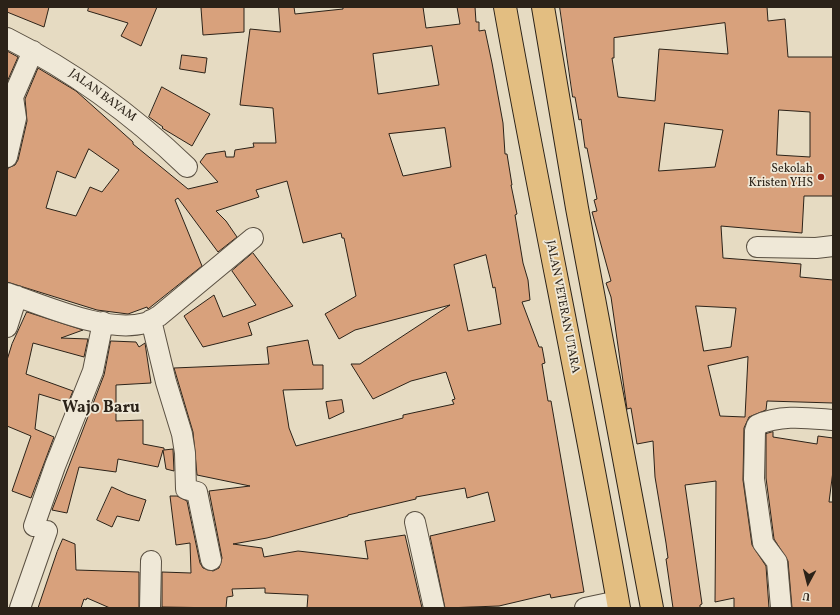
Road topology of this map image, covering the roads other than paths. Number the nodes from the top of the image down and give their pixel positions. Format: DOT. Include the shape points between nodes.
graph roads {
  1 [pos="505,7"];
  2 [pos="543,7"];
  3 [pos="7,38"];
  4 [pos="33,51"];
  5 [pos="7,156"];
  6 [pos="188,167"];
  7 [pos="577,208"];
  8 [pos="544,216"];
  9 [pos="253,238"];
  10 [pos="833,246"];
  11 [pos="757,247"];
  12 [pos="12,295"];
  13 [pos="151,320"];
  14 [pos="103,322"];
  15 [pos="7,327"];
  16 [pos="833,420"];
  17 [pos="414,522"];
  18 [pos="641,547"];
  19 [pos="609,551"];
  20 [pos="211,560"];
  21 [pos="151,561"];
  22 [pos="618,605"];
  23 [pos="20,608"];
  24 [pos="150,608"];
  25 [pos="434,608"];
  26 [pos="585,608"];
  27 [pos="652,608"];
  28 [pos="781,608"];
  1 -- 8 [label="highway, JALAN VETERAN UTARA"];
  2 -- 7 [label="highway"];
  3 -- 4 [label="street, JALAN BAYAM"];
  4 -- 5 [label="street" via="13,97 16,118"];
  4 -- 6 [label="street, JALAN BAYAM" via="102,94"];
  7 -- 8 [label="highway"];
  7 -- 18 [label="highway"];
  8 -- 19 [label="highway, JALAN VETERAN UTARA"];
  9 -- 13 [label="street"];
  10 -- 11 [label="street"];
  12 -- 14 [label="street" via="69,314"];
  12 -- 15 [label="street"];
  13 -- 14 [label="street" via="127,326"];
  13 -- 20 [label="street" via="182,434 186,489 197,492"];
  14 -- 23 [label="street" via="93,371 55,466"];
  16 -- 28 [label="street" via="769,420 757,425 755,431 756,495 764,547 777,562"];
  17 -- 25 [label="street"];
  18 -- 19 [label="highway"];
  18 -- 27 [label="highway"];
  19 -- 22 [label="highway, JALAN VETERAN UTARA"];
  21 -- 24 [label="street"];
  22 -- 26 [label="street"];
}
